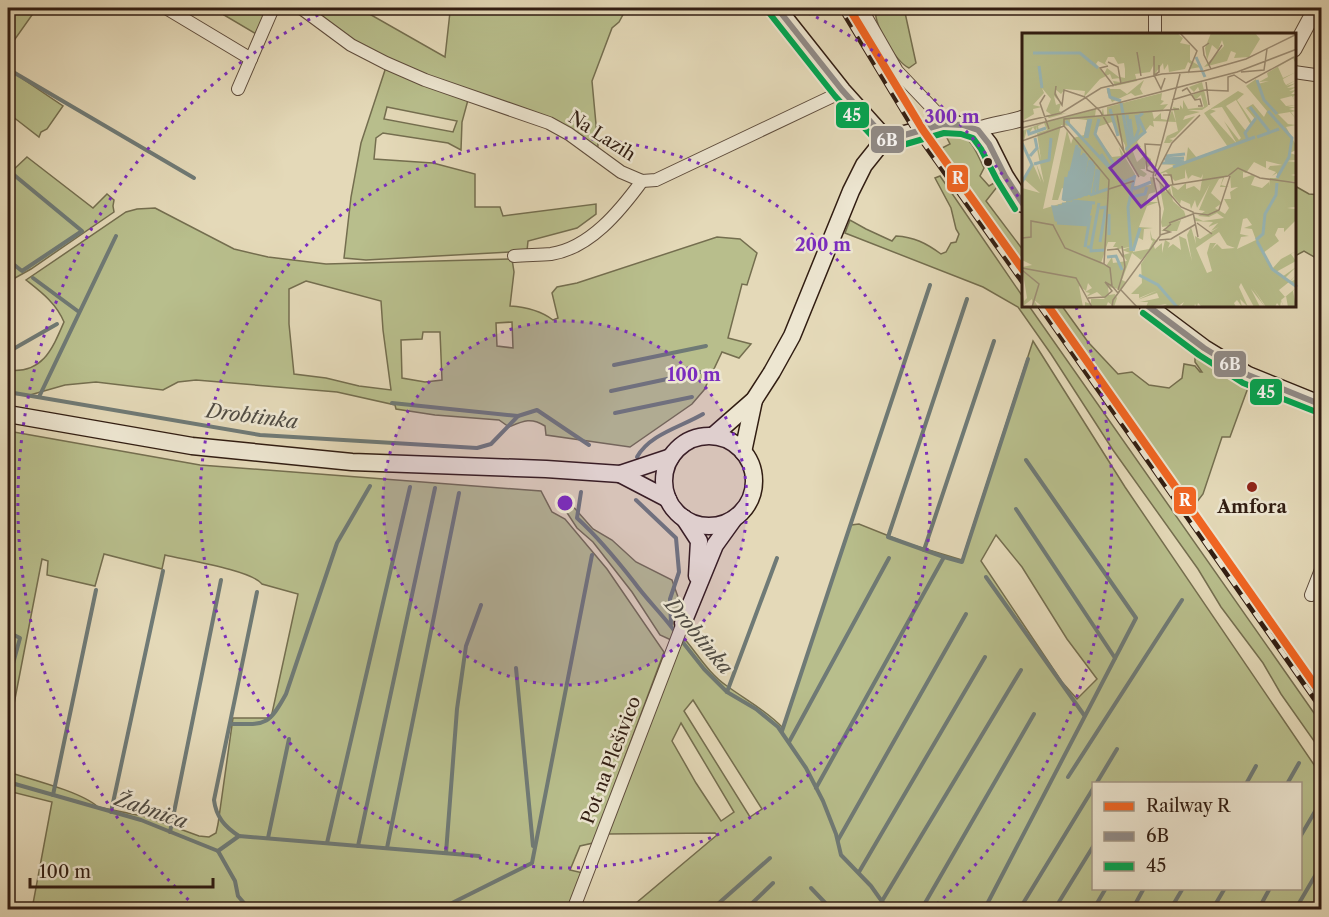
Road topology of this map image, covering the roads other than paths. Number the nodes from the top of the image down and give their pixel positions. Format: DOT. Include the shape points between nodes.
graph roads {
  1 [pos="166,8"];
  2 [pos="182,8"];
  3 [pos="273,8"];
  4 [pos="777,8"];
  5 [pos="861,8"];
  6 [pos="1155,8"];
  7 [pos="1316,8"];
  8 [pos="309,10"];
  9 [pos="1155,33"];
  10 [pos="257,45"];
  11 [pos="1296,45"];
  12 [pos="252,59"];
  13 [pos="1296,72"];
  14 [pos="1322,76"];
  15 [pos="238,89"];
  16 [pos="842,90"];
  17 [pos="1017,120"];
  18 [pos="943,124"];
  19 [pos="978,130"];
  20 [pos="887,140"];
  21 [pos="989,144"];
  22 [pos="642,181"];
  23 [pos="1022,202"];
  24 [pos="514,256"];
  25 [pos="1151,308"];
  26 [pos="753,400"];
  27 [pos="1322,405"];
  28 [pos="8,414"];
  29 [pos="714,435"];
  30 [pos="743,452"];
  31 [pos="671,457"];
  32 [pos="620,474"];
  33 [pos="668,499"];
  34 [pos="684,518"];
  35 [pos="733,520"];
  36 [pos="1322,567"];
  37 [pos="696,587"];
  38 [pos="1311,595"];
  39 [pos="683,623"];
  40 [pos="573,909"];
  1 -- 12 [label="street"];
  2 -- 10 [label="street" via="239,44"];
  3 -- 10 [label="street"];
  4 -- 16 [label="main road"];
  5 -- 18 [label="street" via="897,71"];
  6 -- 9 [label="street"];
  7 -- 11 [label="street"];
  8 -- 22 [label="street, Na Lazih" via="351,45 386,63 549,123 621,172"];
  10 -- 12 [label="street"];
  12 -- 15 [label="street"];
  13 -- 14 [label="street"];
  16 -- 20 [label="main road"];
  16 -- 22 [label="street, Na Lazih" via="656,180"];
  17 -- 19 [label="street"];
  17 -- 21 [label="street"];
  18 -- 19 [label="main road"];
  18 -- 20 [label="main road"];
  19 -- 21 [label="main road"];
  20 -- 26 [label="main road" via="864,165 792,336"];
  21 -- 23 [label="main road"];
  22 -- 24 [label="street" via="599,231 578,245 553,253"];
  25 -- 27 [label="main road" via="1248,375"];
  26 -- 29 [label="main road"];
  26 -- 30 [label="main road"];
  28 -- 32 [label="main road" via="192,446 352,462"];
  29 -- 30 [label="main road"];
  29 -- 31 [label="main road" via="693,439"];
  30 -- 35 [label="main road" via="752,467 752,496"];
  31 -- 32 [label="main road"];
  31 -- 33 [label="main road" via="665,470"];
  32 -- 33 [label="main road"];
  33 -- 34 [label="main road"];
  34 -- 35 [label="main road" via="708,525"];
  34 -- 37 [label="main road" via="699,541"];
  35 -- 37 [label="main road" via="715,545"];
  36 -- 38 [label="street"];
  37 -- 39 [label="main road"];
  39 -- 40 [label="street, Pot na Plešivico"];
}
